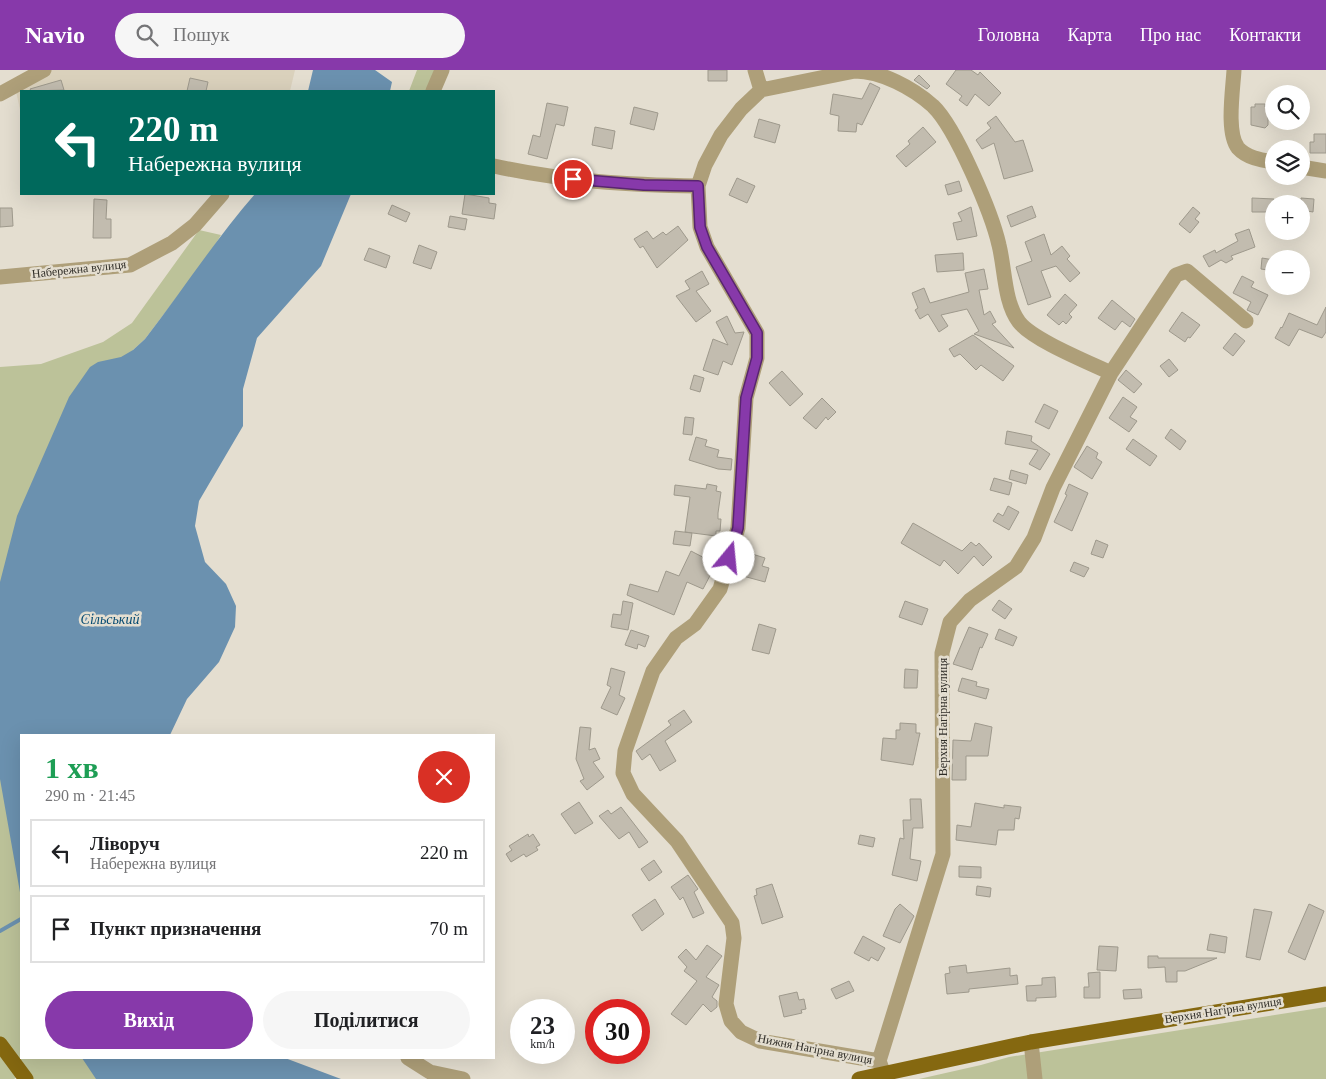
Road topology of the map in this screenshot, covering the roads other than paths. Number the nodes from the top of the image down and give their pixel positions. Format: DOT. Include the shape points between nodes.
graph roads {
  1 [pos="44,70"];
  2 [pos="442,70"];
  3 [pos="755,70"];
  4 [pos="1234,70"];
  5 [pos="865,71"];
  6 [pos="433,90"];
  7 [pos="761,90"];
  8 [pos="0,94"];
  9 [pos="1265,160"];
  10 [pos="495,166"];
  11 [pos="1310,168"];
  12 [pos="1326,171"];
  13 [pos="698,186"];
  14 [pos="221,195"];
  15 [pos="0,277"];
  16 [pos="1246,321"];
  17 [pos="1111,373"];
  18 [pos="1326,994"];
  19 [pos="1030,1042"];
  20 [pos="2,1053"];
  21 [pos="410,1059"];
  22 [pos="879,1071"];
  23 [pos="26,1079"];
  24 [pos="463,1079"];
  25 [pos="859,1079"];
  26 [pos="1035,1079"];
  1 -- 8 [label="street"];
  2 -- 6 [label="street"];
  3 -- 7 [label="street"];
  4 -- 9 [label="street" via="1234,141 1249,156"];
  5 -- 7 [label="street"];
  5 -- 17 [label="street" via="911,90 934,107 954,138 988,209 999,244 1012,311 1020,323 1032,334"];
  7 -- 13 [label="street, Нижня Нагірна вулиця" via="741,109 721,136"];
  10 -- 13 [label="street" via="537,176"];
  11 -- 12 [label="street"];
  13 -- 22 [label="street, Нижня Нагірна вулиця" via="700,227 707,247 757,333 757,358 746,398 738,528 720,589 695,624 676,638 654,671 625,751 623,773 633,794 677,841 732,923 733,956 726,1004 731,1021 741,1032 760,1041"];
  14 -- 15 [label="street, Набережна вулиця" via="195,225 172,243 130,264"];
  16 -- 17 [label="street, Верхня Нагірна вулиця" via="1186,271 1176,275"];
  17 -- 22 [label="street, Верхня Нагірна вулиця" via="1053,488 1034,538 1016,567 970,600 950,622 942,654 943,854"];
  18 -- 19 [label="main road, Верхня Нагірна вулиця"];
  19 -- 22 [label="main road, Верхня Нагірна вулиця"];
  19 -- 26 [label="street"];
  20 -- 23 [label="main road"];
  21 -- 24 [label="street" via="430,1072"];
  22 -- 25 [label="main road, Верхня Нагірна вулиця"];
}
